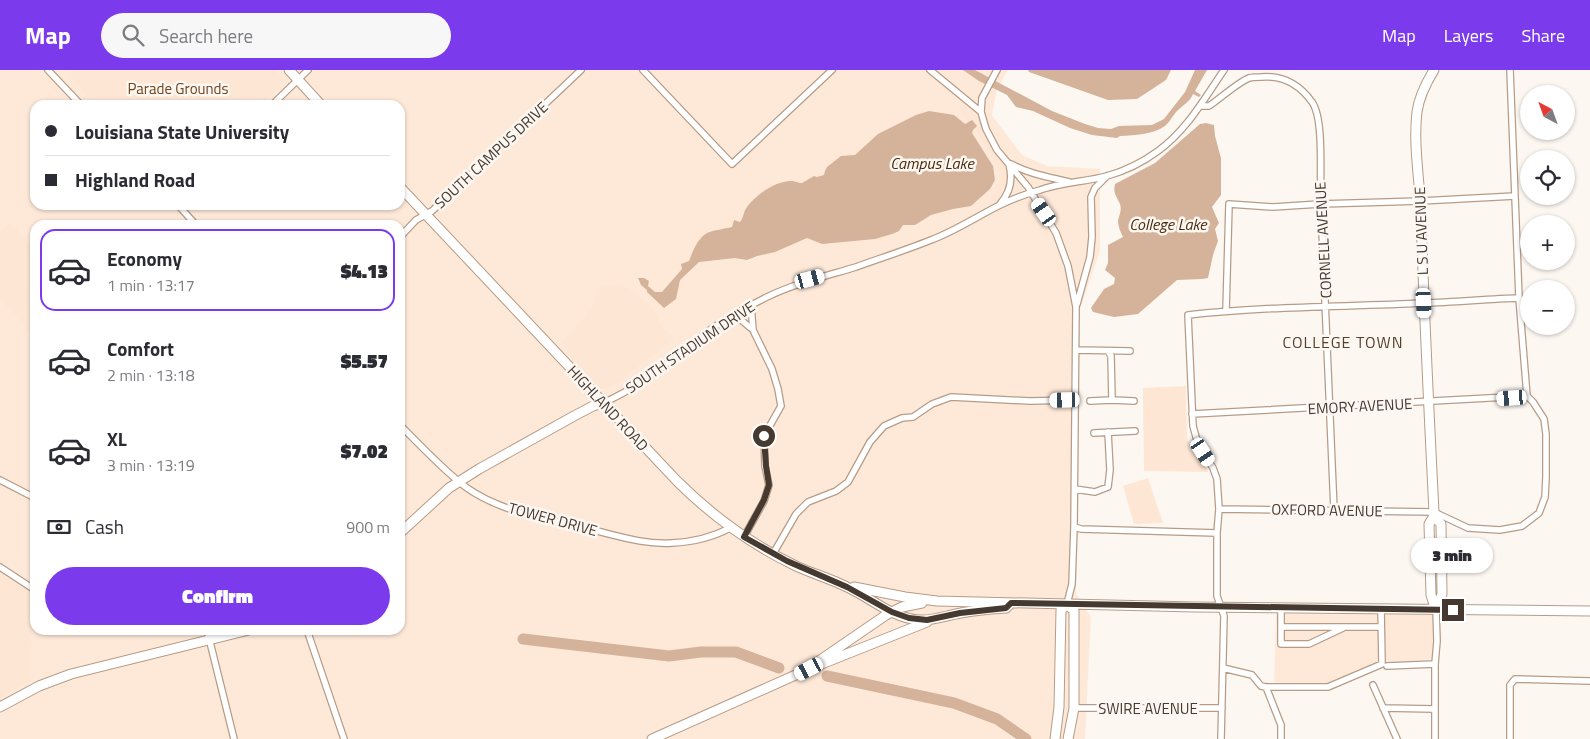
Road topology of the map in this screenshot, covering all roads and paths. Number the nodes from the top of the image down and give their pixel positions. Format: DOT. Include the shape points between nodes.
graph roads {
  1 [pos="48,70"];
  2 [pos="289,70"];
  3 [pos="308,70"];
  4 [pos="568,70"];
  5 [pos="581,70"];
  6 [pos="643,70"];
  7 [pos="832,70"];
  8 [pos="930,70"];
  9 [pos="997,70"];
  10 [pos="1224,70"];
  11 [pos="1434,70"];
  12 [pos="1510,70"];
  13 [pos="574,76"];
  14 [pos="298,80"];
  15 [pos="76,100"];
  16 [pos="277,100"];
  17 [pos="317,100"];
  18 [pos="1200,106"];
  19 [pos="981,112"];
  20 [pos="1008,162"];
  21 [pos="1106,176"];
  22 [pos="1071,182"];
  23 [pos="405,193"];
  24 [pos="1031,193"];
  25 [pos="1515,196"];
  26 [pos="1421,201"];
  27 [pos="1320,204"];
  28 [pos="997,207"];
  29 [pos="182,210"];
  30 [pos="425,215"];
  31 [pos="192,220"];
  32 [pos="405,232"];
  33 [pos="1519,298"];
  34 [pos="1424,303"];
  35 [pos="751,305"];
  36 [pos="1326,306"];
  37 [pos="1226,311"];
  38 [pos="734,314"];
  39 [pos="1076,315"];
  40 [pos="753,330"];
  41 [pos="1076,350"];
  42 [pos="1108,351"];
  43 [pos="1130,351"];
  44 [pos="1527,396"];
  45 [pos="1075,400"];
  46 [pos="1112,400"];
  47 [pos="1090,401"];
  48 [pos="1134,401"];
  49 [pos="1428,402"];
  50 [pos="602,403"];
  51 [pos="1330,408"];
  52 [pos="1192,414"];
  53 [pos="405,431"];
  54 [pos="1134,431"];
  55 [pos="1108,432"];
  56 [pos="1094,433"];
  57 [pos="0,480"];
  58 [pos="460,482"];
  59 [pos="1075,490"];
  60 [pos="30,495"];
  61 [pos="1219,510"];
  62 [pos="1334,510"];
  63 [pos="1434,514"];
  64 [pos="1074,527"];
  65 [pos="405,528"];
  66 [pos="730,528"];
  67 [pos="1217,533"];
  68 [pos="744,537"];
  69 [pos="773,554"];
  70 [pos="0,567"];
  71 [pos="30,587"];
  72 [pos="847,587"];
  73 [pos="930,600"];
  74 [pos="1011,603"];
  75 [pos="1067,604"];
  76 [pos="1220,607"];
  77 [pos="1281,608"];
  78 [pos="1381,609"];
  79 [pos="1436,610"];
  80 [pos="1590,611"];
  81 [pos="892,612"];
  82 [pos="933,620"];
  83 [pos="1281,627"];
  84 [pos="1344,627"];
  85 [pos="1381,627"];
  86 [pos="208,635"];
  87 [pos="231,635"];
  88 [pos="309,635"];
  89 [pos="209,641"];
  90 [pos="1435,664"];
  91 [pos="1387,666"];
  92 [pos="1223,668"];
  93 [pos="809,669"];
  94 [pos="1590,681"];
  95 [pos="1373,685"];
  96 [pos="1266,687"];
  97 [pos="0,707"];
  98 [pos="1074,708"];
  99 [pos="1222,708"];
  100 [pos="1383,708"];
  101 [pos="1434,709"];
  102 [pos="234,739"];
  103 [pos="344,739"];
  104 [pos="652,739"];
  105 [pos="1055,739"];
  106 [pos="1068,739"];
  107 [pos="1222,739"];
  108 [pos="1281,739"];
  109 [pos="1398,739"];
  110 [pos="1435,739"];
  111 [pos="1510,739"];
  1 -- 15 [label="street"];
  2 -- 14 [label="street"];
  3 -- 14 [label="street"];
  4 -- 13 [label="street"];
  5 -- 13 [label="street, SOUTH CAMPUS DRIVE"];
  6 -- 7 [label="street" via="732,164"];
  8 -- 19 [label="street"];
  9 -- 19 [label="street" via="984,93"];
  10 -- 18 [label="street, SOUTH STADIUM DRIVE"];
  11 -- 26 [label="street, L S U AVENUE" via="1422,92 1417,111"];
  12 -- 25 [label="street"];
  13 -- 30 [label="street, SOUTH CAMPUS DRIVE"];
  14 -- 16 [label="street"];
  14 -- 17 [label="street"];
  18 -- 21 [label="street, SOUTH STADIUM DRIVE" via="1157,152 1128,169"];
  18 -- 27 [label="street, CORNELL AVENUE" via="1209,106 1250,78 1279,77 1296,86 1311,101 1318,116"];
  19 -- 20 [label="street" via="991,140"];
  20 -- 22 [label="street" via="1019,169"];
  20 -- 24 [label="street"];
  20 -- 28 [label="street" via="1010,185"];
  21 -- 22 [label="street, SOUTH STADIUM DRIVE"];
  21 -- 39 [label="street" via="1090,197 1090,257 1078,296"];
  22 -- 24 [label="street, SOUTH STADIUM DRIVE"];
  23 -- 30 [label="street, HIGHLAND ROAD"];
  24 -- 28 [label="street, SOUTH STADIUM DRIVE"];
  24 -- 39 [label="street" via="1065,254"];
  25 -- 26 [label="street"];
  25 -- 33 [label="street"];
  26 -- 27 [label="street"];
  26 -- 34 [label="street, L S U AVENUE"];
  27 -- 36 [label="street, CORNELL AVENUE"];
  27 -- 37 [label="street" via="1273,207 1229,204"];
  28 -- 35 [label="street, SOUTH STADIUM DRIVE" via="933,239 796,284"];
  29 -- 31 [label="street"];
  30 -- 32 [label="street, SOUTH CAMPUS DRIVE"];
  30 -- 50 [label="street, HIGHLAND ROAD"];
  33 -- 34 [label="street"];
  33 -- 44 [label="street"];
  34 -- 36 [label="street"];
  34 -- 49 [label="street, L S U AVENUE"];
  35 -- 38 [label="street, SOUTH STADIUM DRIVE"];
  35 -- 40 [label="street"];
  36 -- 37 [label="street"];
  36 -- 51 [label="street, CORNELL AVENUE"];
  37 -- 52 [label="street" via="1188,315"];
  38 -- 40 [label="street"];
  38 -- 50 [label="street, SOUTH STADIUM DRIVE" via="643,382"];
  39 -- 41 [label="street"];
  40 -- 68 [label="street" via="772,369 781,406 764,436 769,485"];
  41 -- 42 [label="street"];
  41 -- 45 [label="street"];
  42 -- 43 [label="street"];
  42 -- 46 [label="street" via="1111,356"];
  44 -- 49 [label="street, EMORY AVENUE"];
  44 -- 63 [label="street" via="1544,418 1546,434 1545,497 1539,513 1522,526 1500,530 1468,528"];
  45 -- 59 [label="street"];
  45 -- 69 [label="street" via="951,397 932,404 913,417 884,426 870,442 848,482 836,491 808,502 796,514"];
  46 -- 47 [label="street"];
  46 -- 48 [label="street"];
  49 -- 51 [label="street, EMORY AVENUE"];
  49 -- 63 [label="street, L S U AVENUE"];
  50 -- 58 [label="street, SOUTH STADIUM DRIVE"];
  50 -- 66 [label="street, HIGHLAND ROAD" via="693,497"];
  51 -- 52 [label="street, EMORY AVENUE"];
  51 -- 62 [label="street, CORNELL AVENUE"];
  52 -- 61 [label="street" via="1198,444 1217,479"];
  53 -- 58 [label="street, TOWER DRIVE"];
  54 -- 55 [label="street"];
  55 -- 56 [label="street"];
  55 -- 59 [label="street" via="1108,487 1096,492"];
  57 -- 60 [label="street"];
  58 -- 65 [label="street, SOUTH STADIUM DRIVE" via="449,488"];
  58 -- 66 [label="street, TOWER DRIVE" via="489,500 536,517 646,542 680,543 706,538"];
  59 -- 64 [label="street"];
  61 -- 62 [label="street, OXFORD AVENUE"];
  61 -- 67 [label="street"];
  62 -- 63 [label="street, OXFORD AVENUE"];
  63 -- 79 [label="street, L S U AVENUE" via="1441,524 1442,594"];
  64 -- 67 [label="street"];
  64 -- 75 [label="street" via="1072,584"];
  66 -- 68 [label="street, HIGHLAND ROAD"];
  67 -- 76 [label="street"];
  68 -- 69 [label="street, HIGHLAND ROAD"];
  69 -- 72 [label="street, HIGHLAND ROAD"];
  70 -- 71 [label="street"];
  72 -- 73 [label="street, HIGHLAND ROAD"];
  72 -- 81 [label="street, HIGHLAND ROAD"];
  73 -- 74 [label="street, HIGHLAND ROAD"];
  73 -- 81 [label="street"];
  74 -- 75 [label="street, HIGHLAND ROAD"];
  74 -- 82 [label="street, HIGHLAND ROAD" via="1006,608 960,613"];
  75 -- 76 [label="street, HIGHLAND ROAD"];
  75 -- 98 [label="street" via="1074,611"];
  75 -- 105 [label="street" via="1061,610 1059,707"];
  76 -- 77 [label="street, HIGHLAND ROAD"];
  76 -- 92 [label="street" via="1224,616"];
  77 -- 78 [label="street, HIGHLAND ROAD"];
  77 -- 83 [label="street"];
  78 -- 79 [label="street, HIGHLAND ROAD"];
  78 -- 85 [label="street"];
  79 -- 80 [label="street, HIGHLAND ROAD"];
  79 -- 90 [label="street"];
  81 -- 82 [label="street, HIGHLAND ROAD" via="918,620"];
  81 -- 93 [label="street"];
  82 -- 93 [label="street"];
  83 -- 84 [label="street"];
  83 -- 84 [label="street" via="1281,644 1309,644"];
  84 -- 85 [label="street"];
  85 -- 96 [label="street" via="1382,664 1328,687"];
  86 -- 89 [label="street"];
  87 -- 89 [label="street"];
  88 -- 103 [label="street"];
  89 -- 97 [label="street" via="72,674 39,686"];
  89 -- 102 [label="street"];
  90 -- 91 [label="street"];
  90 -- 101 [label="street"];
  92 -- 96 [label="street" via="1252,675"];
  92 -- 99 [label="street"];
  93 -- 104 [label="street"];
  94 -- 111 [label="street" via="1515,679 1510,685"];
  95 -- 100 [label="street"];
  96 -- 108 [label="street" via="1281,725"];
  98 -- 99 [label="street, SWIRE AVENUE"];
  98 -- 106 [label="street"];
  99 -- 107 [label="street"];
  100 -- 101 [label="street"];
  100 -- 109 [label="street"];
  101 -- 110 [label="street"];
}
